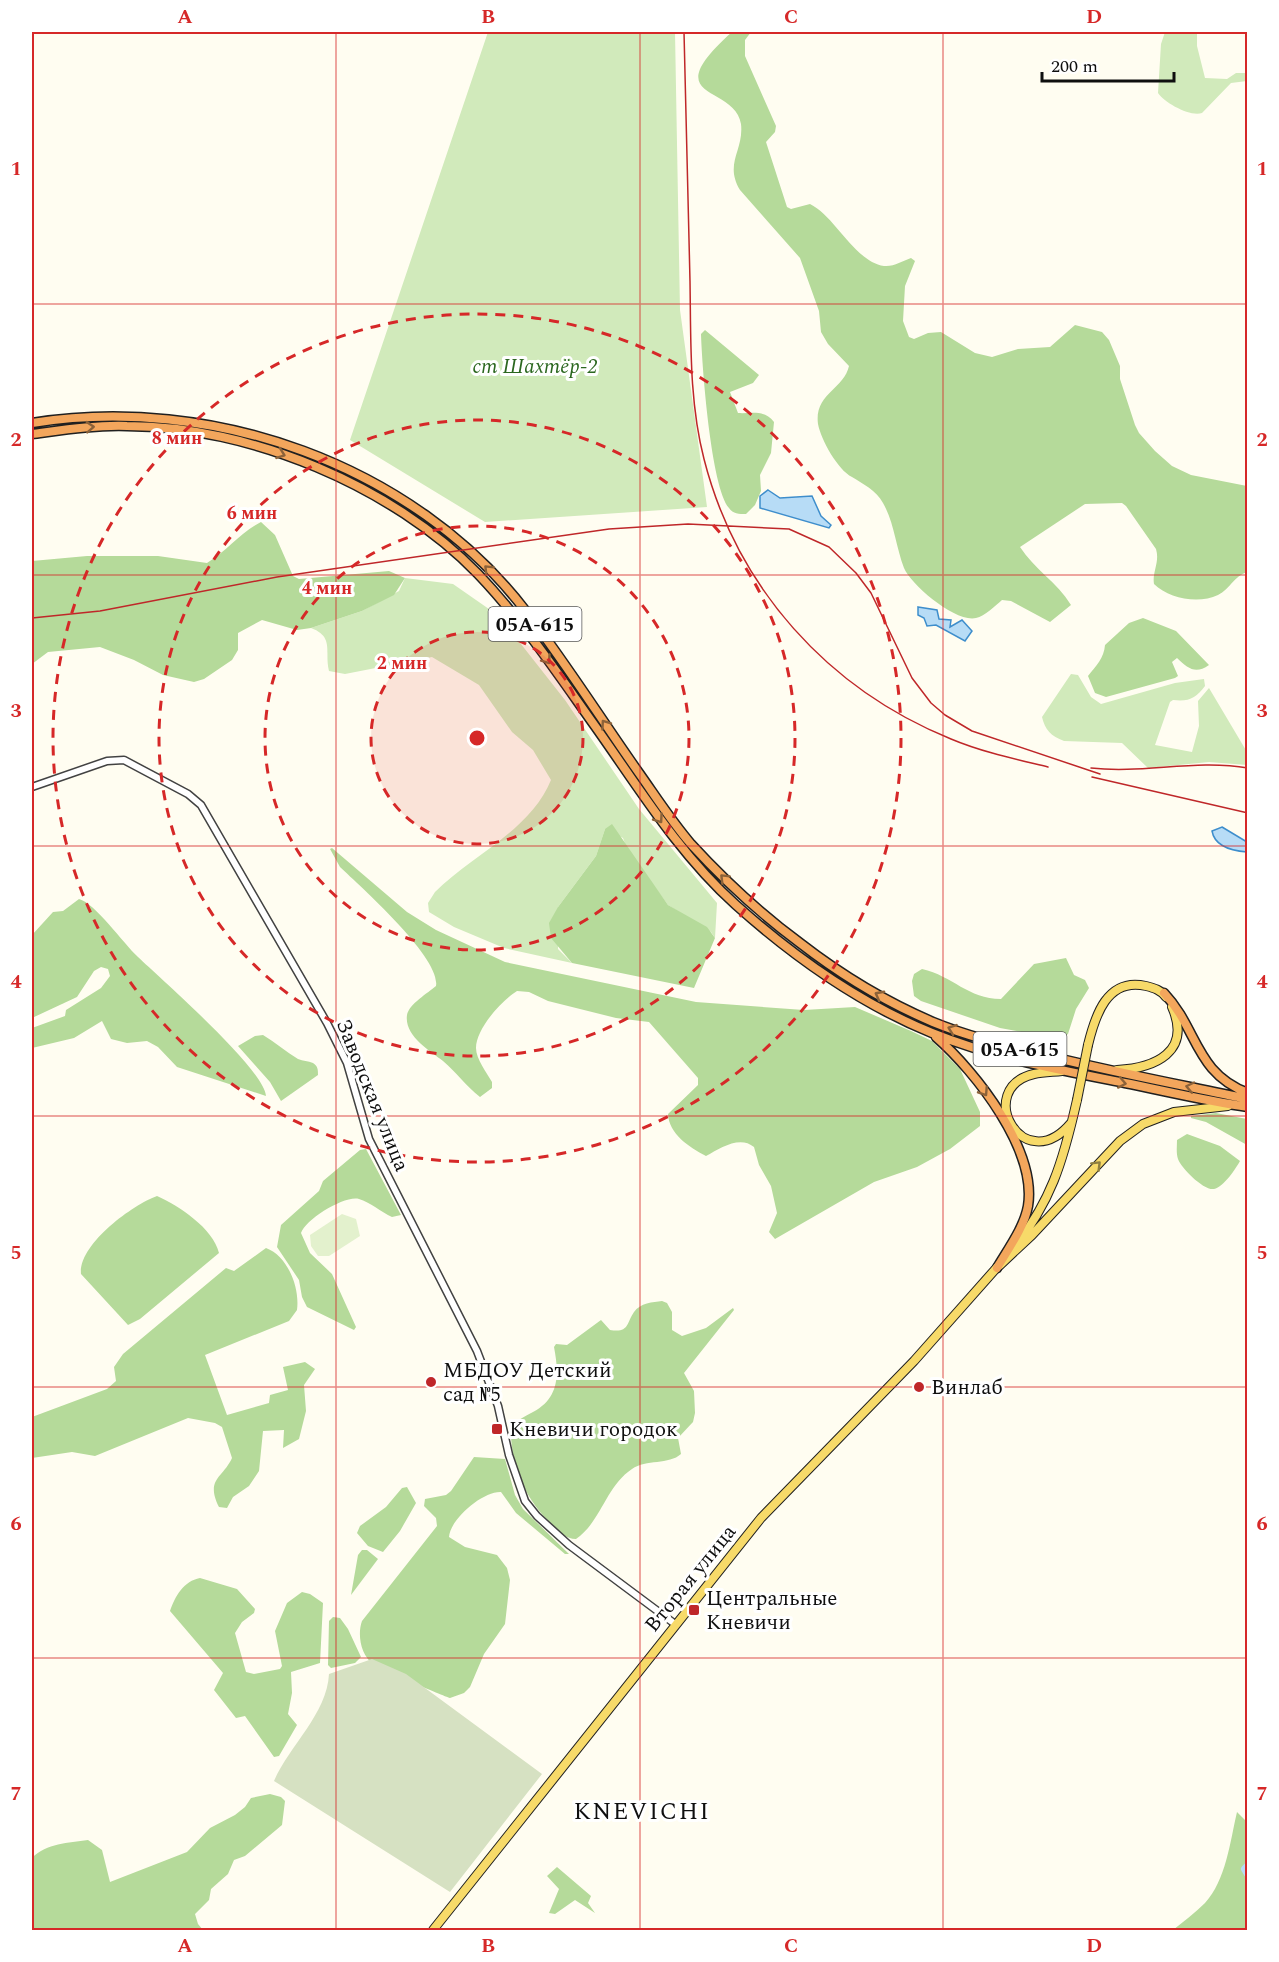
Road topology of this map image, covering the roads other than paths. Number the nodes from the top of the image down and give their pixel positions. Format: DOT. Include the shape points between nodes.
graph roads {
  1 [pos="32,423"];
  2 [pos="32,434"];
  3 [pos="32,787"];
  4 [pos="1164,993"];
  5 [pos="931,1033"];
  6 [pos="1065,1071"];
  7 [pos="1110,1071"];
  8 [pos="1248,1093"];
  9 [pos="1248,1099"];
  10 [pos="1234,1105"];
  11 [pos="1248,1107"];
  12 [pos="1072,1122"];
  13 [pos="997,1268"];
  14 [pos="675,1624"];
  15 [pos="433,1930"];
  7 -- 1 [label="highway, 05А-615, one-way" via="1004,1045 932,1021 862,985 801,944 743,896 690,843 524,608 488,568 414,507 367,479 285,443 218,428 173,419 104,415"];
  2 -- 5 [label="highway, 05А-615, one-way" via="130,425 201,434 273,451 315,466 404,513 475,571 512,612 667,830 734,903 830,978"];
  3 -- 14 [label="street, Заводская улица" via="107,761 124,760 201,805 347,1063 367,1134 477,1350 498,1406 525,1501 569,1545"];
  4 -- 7 [label="main road" via="1177,1024 1174,1046 1156,1063"];
  4 -- 8 [label="highway" via="1176,1006 1207,1066 1224,1081"];
  4 -- 12 [label="main road, bridge" via="1142,985 1124,987 1115,991 1097,1012"];
  5 -- 6 [label="highway, 05А-615" via="983,1051"];
  5 -- 13 [label="highway, one-way" via="979,1083 1024,1162 1028,1207"];
  6 -- 10 [label="highway, 05А-615, one-way"];
  6 -- 12 [label="main road" via="1022,1078 1008,1094 1005,1106 1012,1130 1035,1142 1062,1133"];
  9 -- 7 [label="highway, 05А-615, one-way"];
  10 -- 11 [label="highway, 05А-615"];
  13 -- 10 [label="main road, one-way" via="1120,1141 1143,1124 1174,1112"];
  12 -- 13 [label="main road" via="1049,1197"];
  13 -- 14 [label="main road, Вторая улица" via="914,1361 761,1518"];
  14 -- 15 [label="main road, Вторая улица"];
}
